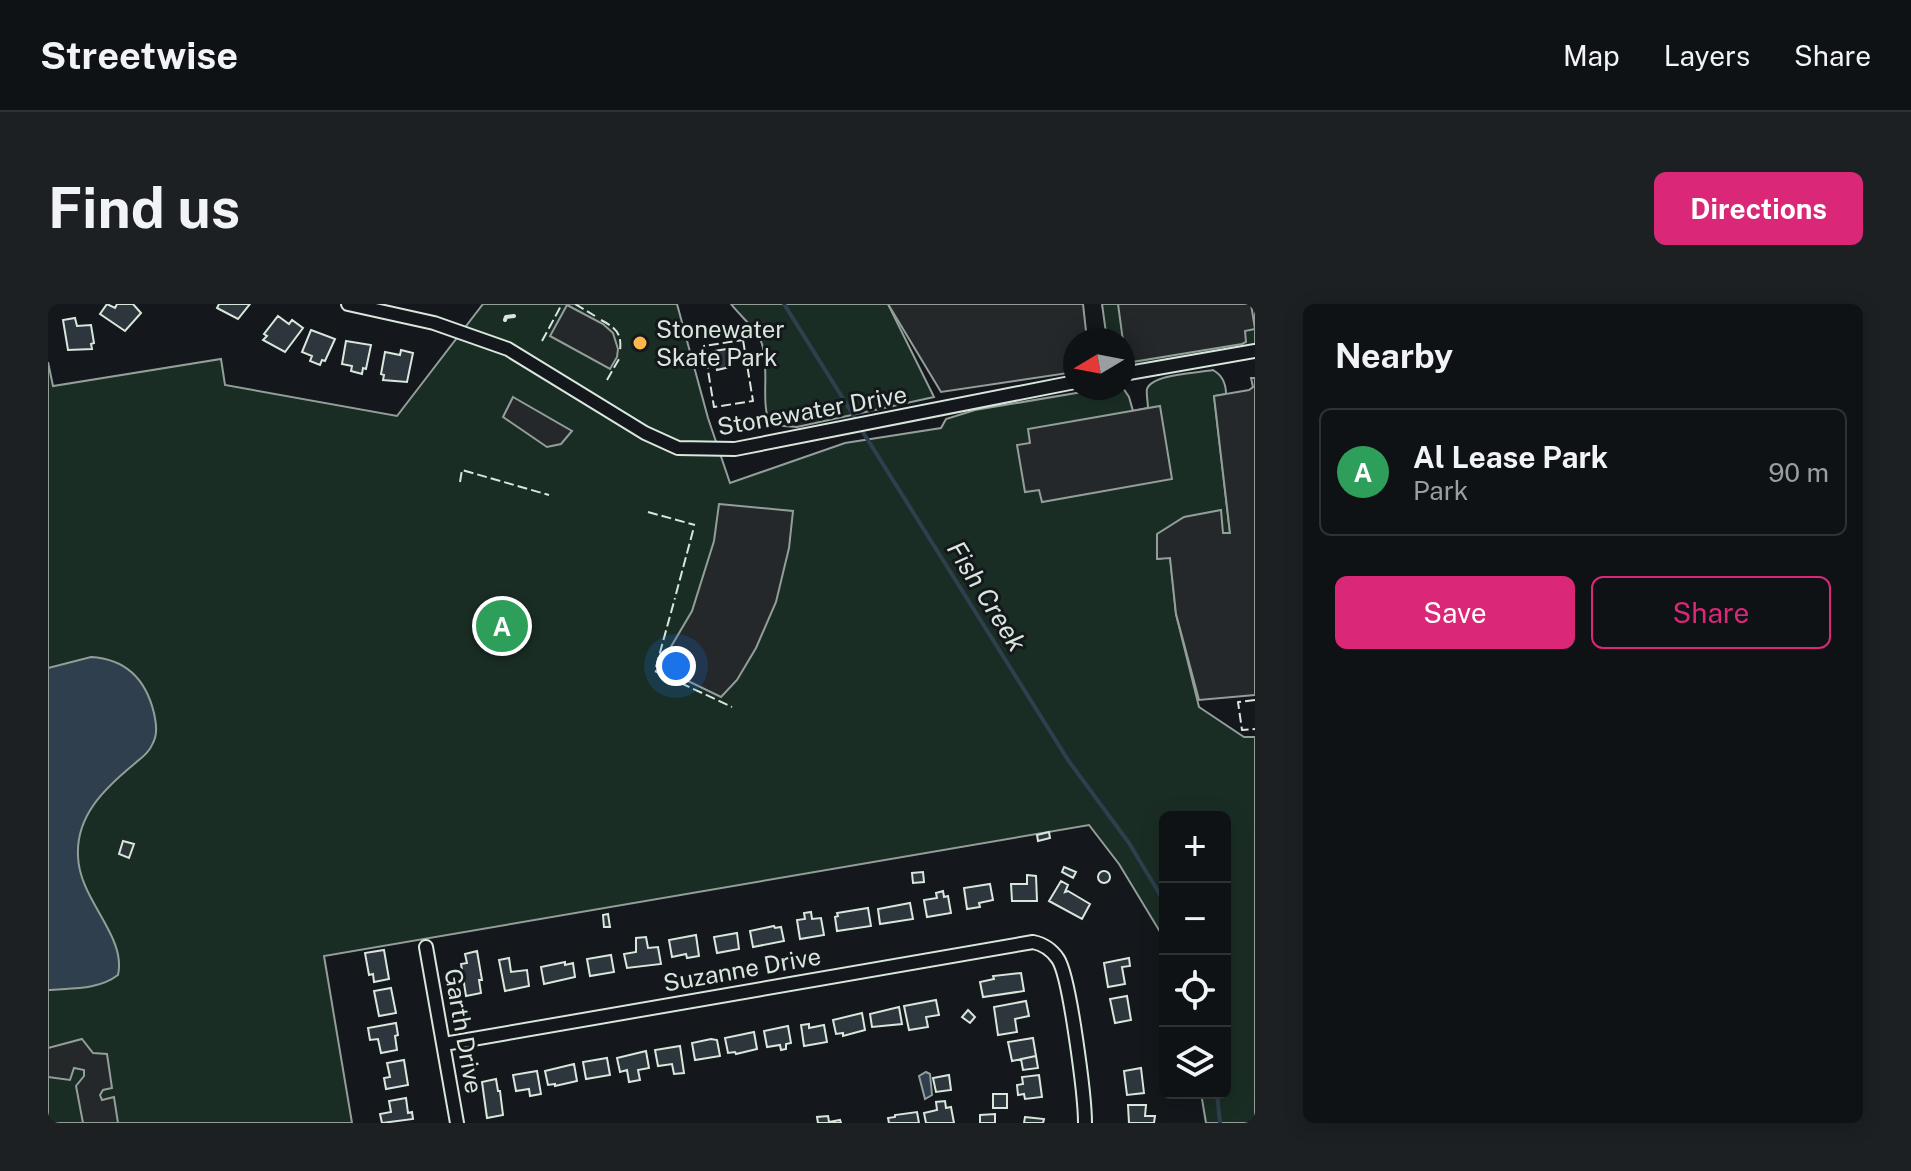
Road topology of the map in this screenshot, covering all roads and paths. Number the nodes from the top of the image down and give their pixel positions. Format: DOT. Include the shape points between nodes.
graph roads {
  1 [pos="348,304"];
  2 [pos="1255,351"];
  3 [pos="1135,372"];
  4 [pos="1063,384"];
  5 [pos="426,947"];
  6 [pos="444,1044"];
  7 [pos="457,1123"];
  8 [pos="1085,1123"];
  1 -- 4 [label="street, Stonewater Drive" via="434,323 508,349 678,448 735,449"];
  2 -- 3 [label="street"];
  5 -- 6 [label="street, Garth Drive"];
  6 -- 7 [label="street, Garth Drive"];
  6 -- 8 [label="street, Suzanne Drive" via="1033,942 1047,948 1062,967"];
}
